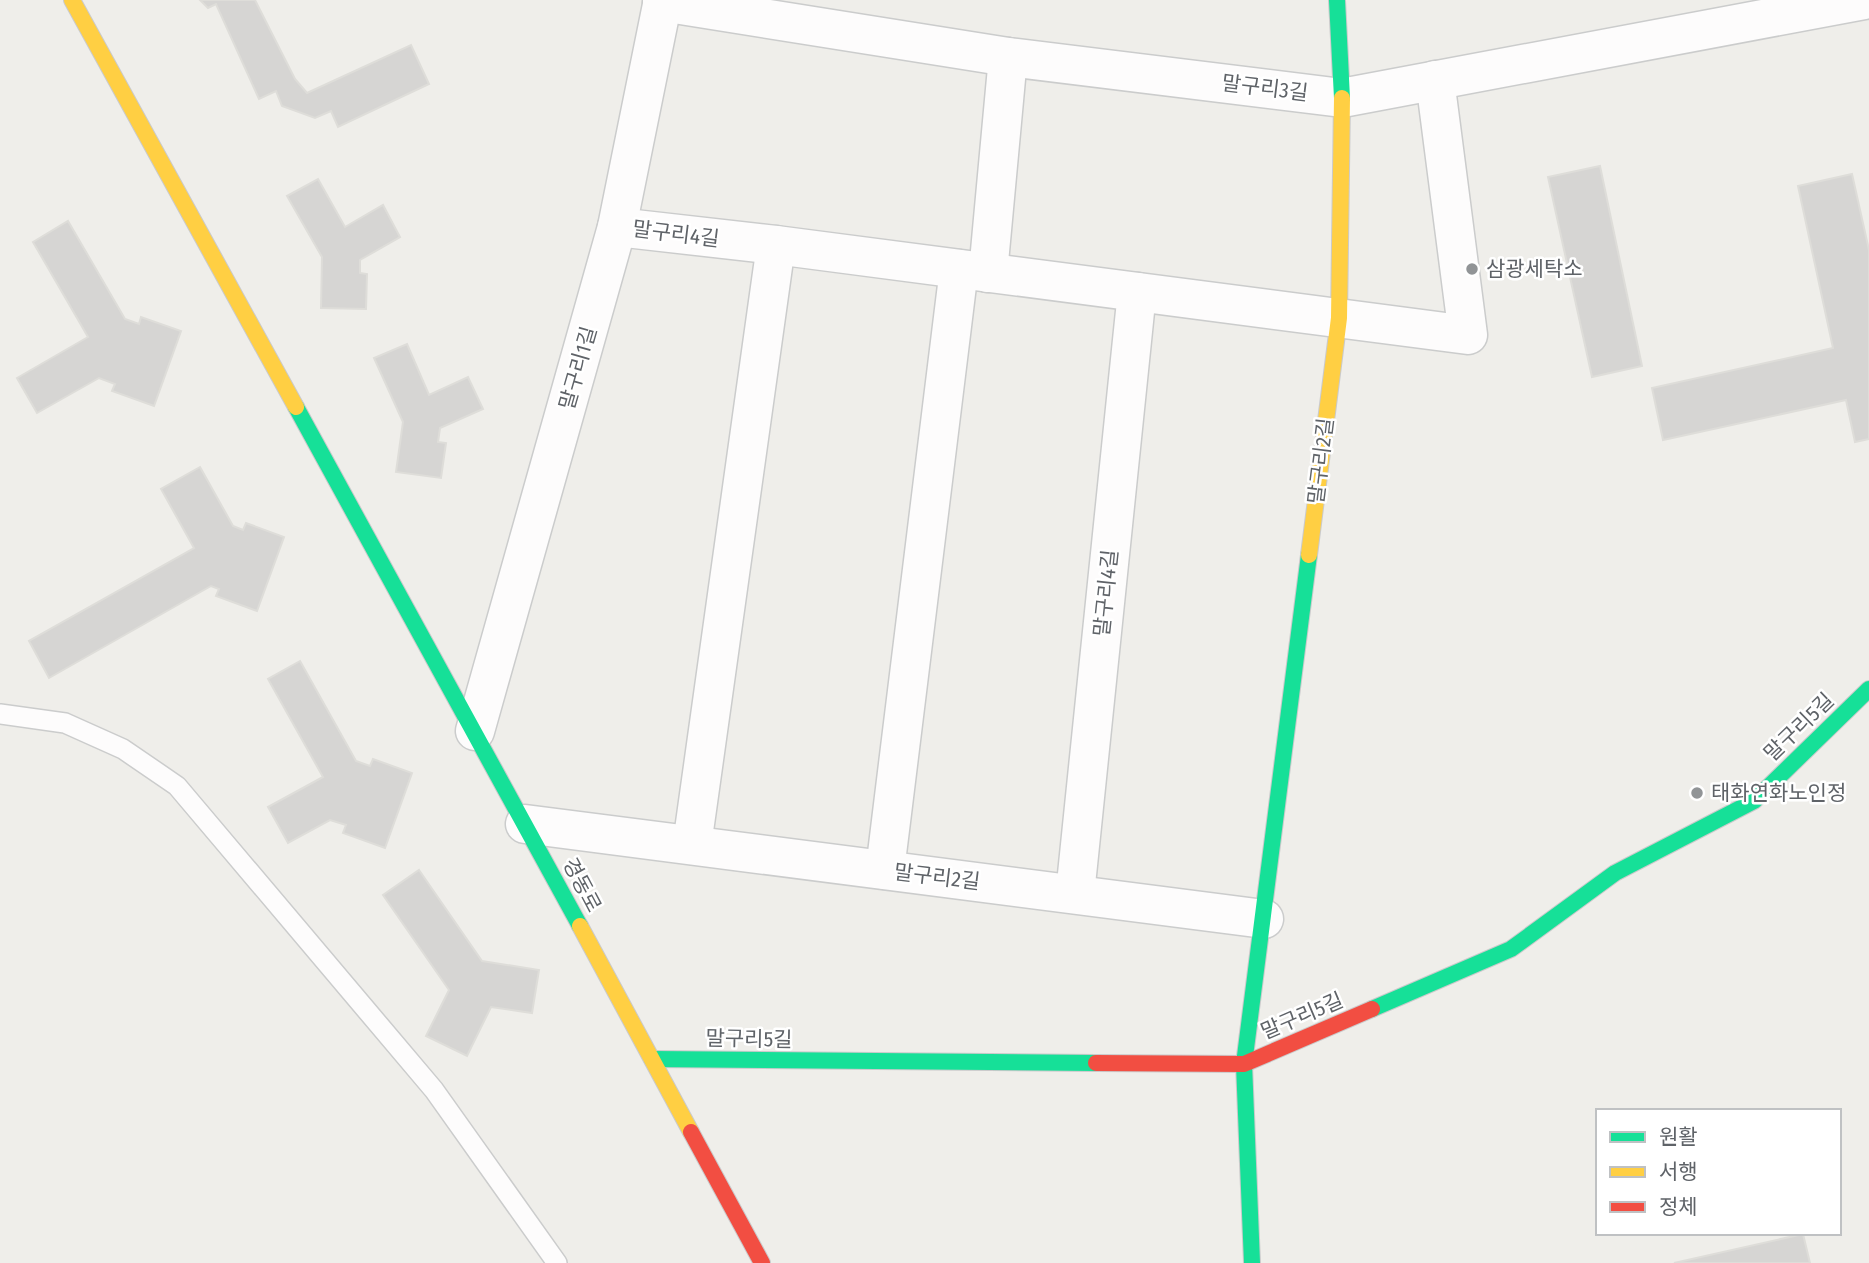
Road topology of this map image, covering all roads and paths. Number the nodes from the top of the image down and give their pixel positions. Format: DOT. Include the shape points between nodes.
graph roads {
  1 [pos="72,0"];
  2 [pos="1337,0"];
  3 [pos="1864,0"];
  4 [pos="663,1"];
  5 [pos="1008,57"];
  6 [pos="1435,80"];
  7 [pos="1342,98"];
  8 [pos="617,227"];
  9 [pos="776,245"];
  10 [pos="973,271"];
  11 [pos="1137,292"];
  12 [pos="1339,318"];
  13 [pos="1869,689"];
  14 [pos="0,714"];
  15 [pos="475,731"];
  16 [pos="525,824"];
  17 [pos="692,845"];
  18 [pos="885,870"];
  19 [pos="1076,894"];
  20 [pos="1264,919"];
  21 [pos="652,1059"];
  22 [pos="1244,1065"];
  23 [pos="557,1263"];
  24 [pos="762,1263"];
  25 [pos="1252,1263"];
  1 -- 15 [label="street, 경동로"];
  2 -- 7 [label="street, 말구리2길"];
  3 -- 6 [label="street, 말구리3길"];
  4 -- 5 [label="street, 말구리3길"];
  4 -- 8 [label="street, 말구리1길"];
  5 -- 7 [label="street, 말구리3길"];
  5 -- 10 [label="street"];
  6 -- 7 [label="street, 말구리3길"];
  6 -- 12 [label="street, 말구리4길" via="1468,335"];
  7 -- 12 [label="street, 말구리2길"];
  8 -- 9 [label="street, 말구리4길"];
  8 -- 15 [label="street, 말구리1길"];
  9 -- 10 [label="street, 말구리4길"];
  9 -- 17 [label="street"];
  10 -- 11 [label="street, 말구리4길"];
  10 -- 18 [label="street"];
  11 -- 12 [label="street, 말구리4길"];
  11 -- 19 [label="street, 말구리4길"];
  12 -- 20 [label="street, 말구리2길"];
  13 -- 22 [label="street, 말구리5길" via="1754,801 1615,873 1511,949"];
  14 -- 23 [label="lane" via="65,723 123,749 177,786 434,1090"];
  15 -- 16 [label="street, 경동로"];
  16 -- 17 [label="street, 말구리2길"];
  16 -- 21 [label="street, 경동로"];
  17 -- 18 [label="street, 말구리2길"];
  18 -- 19 [label="street, 말구리2길"];
  19 -- 20 [label="street, 말구리2길"];
  20 -- 22 [label="street, 말구리2길"];
  21 -- 22 [label="street, 말구리5길"];
  21 -- 24 [label="street, 경동로"];
  22 -- 25 [label="street, 말구리2길"];
}
